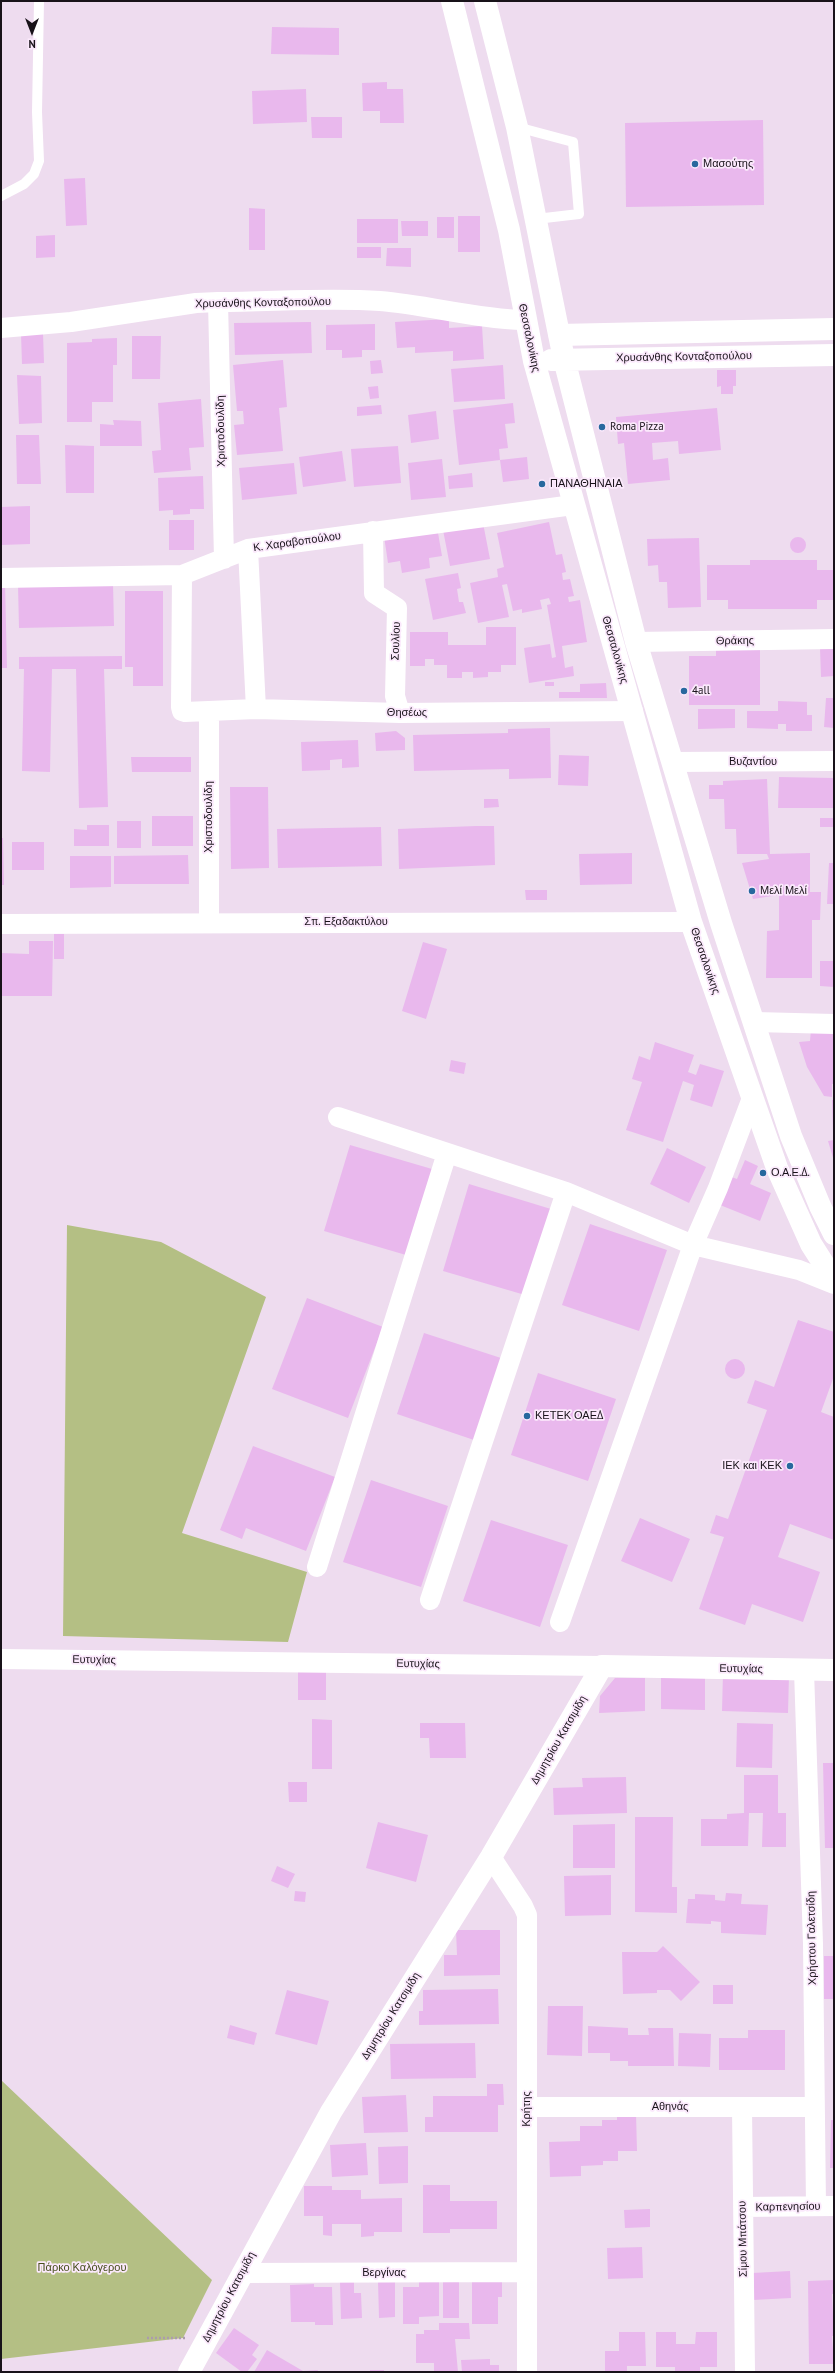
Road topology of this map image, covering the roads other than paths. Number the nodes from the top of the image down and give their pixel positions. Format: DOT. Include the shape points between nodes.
graph roads {
  1 [pos="39,1"];
  2 [pos="452,1"];
  3 [pos="485,1"];
  4 [pos="517,127"];
  5 [pos="1,196"];
  6 [pos="536,219"];
  7 [pos="218,302"];
  8 [pos="525,320"];
  9 [pos="557,326"];
  10 [pos="1,328"];
  11 [pos="834,329"];
  12 [pos="834,355"];
  13 [pos="564,359"];
  14 [pos="534,361"];
  15 [pos="573,506"];
  16 [pos="373,532"];
  17 [pos="248,549"];
  18 [pos="224,559"];
  19 [pos="182,575"];
  20 [pos="1,578"];
  21 [pos="834,639"];
  22 [pos="636,642"];
  23 [pos="256,709"];
  24 [pos="209,711"];
  25 [pos="633,711"];
  26 [pos="400,714"];
  27 [pos="834,761"];
  28 [pos="673,762"];
  29 [pos="209,922"];
  30 [pos="691,922"];
  31 [pos="1,924"];
  32 [pos="755,1022"];
  33 [pos="834,1024"];
  34 [pos="752,1098"];
  35 [pos="338,1116"];
  36 [pos="447,1152"];
  37 [pos="566,1192"];
  38 [pos="827,1206"];
  39 [pos="834,1234"];
  40 [pos="693,1245"];
  41 [pos="834,1280"];
  42 [pos="834,1284"];
  43 [pos="317,1567"];
  44 [pos="430,1600"];
  45 [pos="560,1622"];
  46 [pos="1,1659"];
  47 [pos="602,1666"];
  48 [pos="804,1670"];
  49 [pos="834,1670"];
  50 [pos="491,1857"];
  51 [pos="527,2107"];
  52 [pos="742,2107"];
  53 [pos="814,2107"];
  54 [pos="825,2206"];
  55 [pos="743,2207"];
  56 [pos="527,2272"];
  57 [pos="242,2273"];
  58 [pos="189,2372"];
  59 [pos="527,2372"];
  60 [pos="745,2372"];
  1 -- 5 [label="lane" via="39,161 34,174 24,184"];
  2 -- 8 [label="main road, Θεσσαλονίκης" via="509,230"];
  3 -- 4 [label="main road, Θεσσαλονίκης"];
  4 -- 6 [label="main road, Θεσσαλονίκης"];
  4 -- 6 [label="lane" via="573,142 580,214"];
  6 -- 9 [label="main road, Θεσσαλονίκης"];
  7 -- 8 [label="street, Χρυσάνθης Κονταξοπούλου" via="380,301 437,308 493,319"];
  7 -- 10 [label="street, Χρυσάνθης Κονταξοπούλου" via="71,322"];
  7 -- 18 [label="street, Χριστοδουλίδη"];
  8 -- 9 [label="main road"];
  8 -- 14 [label="main road, Θεσσαλονίκης"];
  9 -- 11 [label="main road"];
  9 -- 13 [label="main road, Θεσσαλονίκης"];
  12 -- 13 [label="main road, Χρυσάνθης Κονταξοπούλου"];
  13 -- 14 [label="main road, Χρυσάνθης Κονταξοπούλου"];
  13 -- 22 [label="main road, Θεσσαλονίκης"];
  14 -- 15 [label="main road, Θεσσαλονίκης"];
  15 -- 16 [label="street, Κ. Χαραβοπούλου"];
  15 -- 25 [label="main road, Θεσσαλονίκης"];
  16 -- 17 [label="street, Κ. Χαραβοπούλου"];
  16 -- 26 [label="street, Σουλίου" via="374,593 397,608 395,696"];
  17 -- 18 [label="street, Κ. Χαραβοπούλου"];
  17 -- 23 [label="street"];
  18 -- 19 [label="street, Κ. Χαραβοπούλου"];
  19 -- 20 [label="street, Κ. Χαραβοπούλου"];
  19 -- 24 [label="street, Θησέως" via="182,711"];
  21 -- 22 [label="street, Θράκης"];
  22 -- 28 [label="main road, Θεσσαλονίκης"];
  23 -- 24 [label="street, Θησέως"];
  23 -- 26 [label="street, Θησέως"];
  24 -- 29 [label="street, Χριστοδουλίδη"];
  25 -- 26 [label="street, Θησέως"];
  25 -- 30 [label="main road, Θεσσαλονίκης"];
  27 -- 28 [label="street, Βυζαντίου"];
  28 -- 32 [label="main road, Θεσσαλονίκης" via="721,923"];
  29 -- 30 [label="street, Σπ. Εξαδακτύλου"];
  29 -- 31 [label="street, Σπ. Εξαδακτύλου"];
  30 -- 34 [label="main road, Θεσσαλονίκης"];
  32 -- 33 [label="street"];
  32 -- 38 [label="main road, Θεσσαλονίκης" via="791,1136"];
  34 -- 40 [label="street"];
  34 -- 41 [label="main road, Θεσσαλονίκης" via="795,1213"];
  35 -- 36 [label="street"];
  36 -- 37 [label="street"];
  36 -- 43 [label="street"];
  37 -- 40 [label="street"];
  37 -- 44 [label="street"];
  38 -- 39 [label="main road, Θεσσαλονίκης"];
  40 -- 42 [label="street" via="799,1270"];
  40 -- 45 [label="street"];
  46 -- 47 [label="street, Ευτυχίας"];
  47 -- 48 [label="main road, Ευτυχίας"];
  47 -- 50 [label="main road, Δημητρίου Κατσιμίδη"];
  48 -- 49 [label="main road, Ευτυχίας"];
  48 -- 53 [label="street, Χρήστου Γαλετσίδη" via="813,1944"];
  50 -- 51 [label="street, Κρήτης" via="527,1915"];
  50 -- 57 [label="main road, Δημητρίου Κατσιμίδη" via="331,2112"];
  51 -- 52 [label="street, Αθηνάς"];
  51 -- 56 [label="street, Κρήτης"];
  52 -- 53 [label="street, Αθηνάς"];
  52 -- 55 [label="street, Σίμου Μπάτσου"];
  53 -- 54 [label="street, Χρήστου Γαλετσίδη"];
  54 -- 55 [label="street, Καρπενησίου"];
  55 -- 60 [label="street, Σίμου Μπάτσου"];
  56 -- 57 [label="street, Βεργίνας"];
  56 -- 59 [label="street, Κρήτης"];
  57 -- 58 [label="main road, Δημητρίου Κατσιμίδη"];
}
